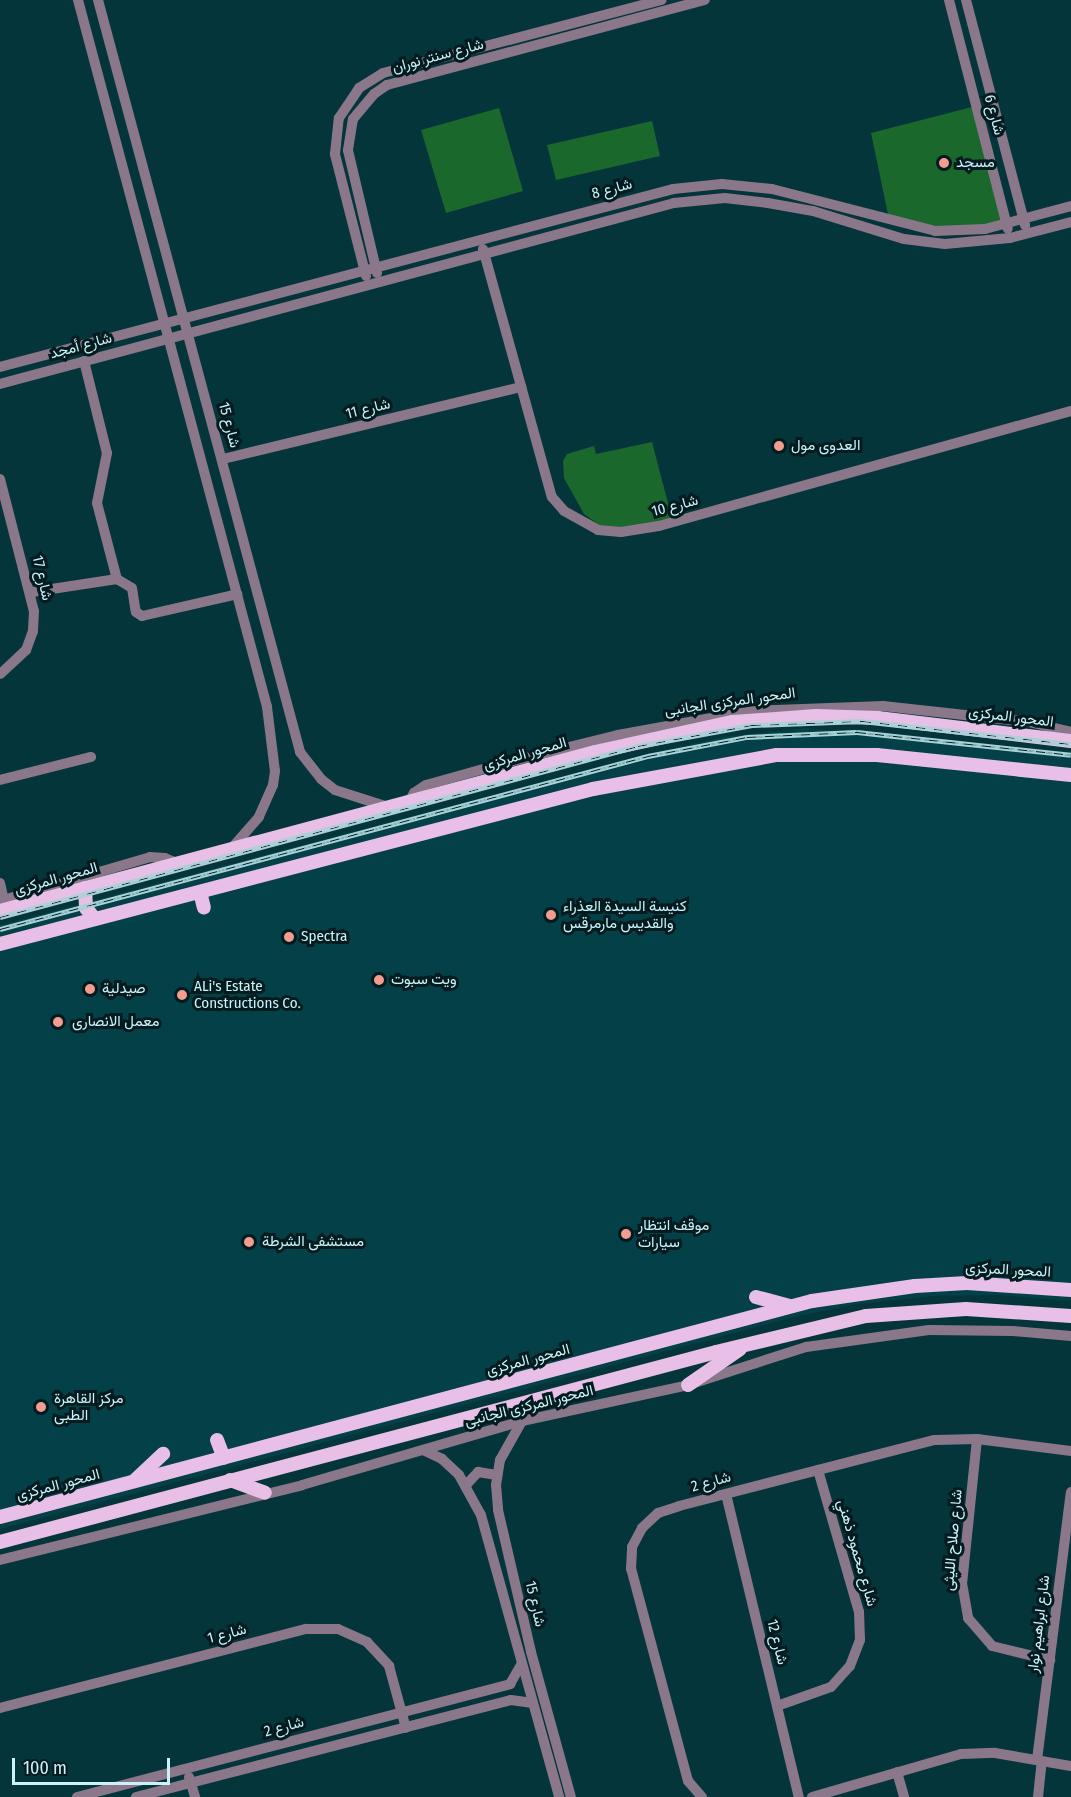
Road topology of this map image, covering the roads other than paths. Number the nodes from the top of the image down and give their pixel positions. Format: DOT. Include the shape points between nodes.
graph roads {
  1 [pos="78,0"];
  2 [pos="98,0"];
  3 [pos="662,0"];
  4 [pos="705,0"];
  5 [pos="949,0"];
  6 [pos="966,0"];
  7 [pos="1071,206"];
  8 [pos="1023,221"];
  9 [pos="1071,222"];
  10 [pos="1007,224"];
  11 [pos="1027,234"];
  12 [pos="1010,238"];
  13 [pos="480,240"];
  14 [pos="484,255"];
  15 [pos="376,267"];
  16 [pos="364,270"];
  17 [pos="380,282"];
  18 [pos="368,285"];
  19 [pos="184,317"];
  20 [pos="165,322"];
  21 [pos="189,333"];
  22 [pos="169,338"];
  23 [pos="84,361"];
  24 [pos="0,367"];
  25 [pos="0,384"];
  26 [pos="520,387"];
  27 [pos="1071,411"];
  28 [pos="223,459"];
  29 [pos="0,479"];
  30 [pos="117,579"];
  31 [pos="32,592"];
  32 [pos="238,594"];
  33 [pos="0,674"];
  34 [pos="1071,732"];
  35 [pos="1071,741"];
  36 [pos="91,757"];
  37 [pos="1071,775"];
  38 [pos="0,780"];
  39 [pos="407,805"];
  40 [pos="391,808"];
  41 [pos="230,850"];
  42 [pos="178,864"];
  43 [pos="0,883"];
  44 [pos="85,888"];
  45 [pos="200,892"];
  46 [pos="2,904"];
  47 [pos="204,908"];
  48 [pos="95,919"];
  49 [pos="0,944"];
  50 [pos="1071,1290"];
  51 [pos="756,1298"];
  52 [pos="791,1307"];
  53 [pos="1071,1316"];
  54 [pos="1071,1336"];
  55 [pos="747,1344"];
  56 [pos="688,1385"];
  57 [pos="522,1421"];
  58 [pos="977,1439"];
  59 [pos="217,1440"];
  60 [pos="423,1450"];
  61 [pos="1071,1451"];
  62 [pos="163,1454"];
  63 [pos="224,1458"];
  64 [pos="818,1470"];
  65 [pos="498,1475"];
  66 [pos="230,1480"];
  67 [pos="132,1482"];
  68 [pos="466,1485"];
  69 [pos="1071,1492"];
  70 [pos="265,1493"];
  71 [pos="726,1494"];
  72 [pos="0,1517"];
  73 [pos="0,1542"];
  74 [pos="0,1560"];
  75 [pos="1050,1660"];
  76 [pos="522,1663"];
  77 [pos="533,1704"];
  78 [pos="777,1706"];
  79 [pos="0,1708"];
  80 [pos="401,1711"];
  81 [pos="406,1728"];
  82 [pos="548,1738"];
  83 [pos="1039,1760"];
  84 [pos="1071,1766"];
  85 [pos="187,1768"];
  86 [pos="897,1772"];
  87 [pos="191,1783"];
  88 [pos="78,1797"];
  89 [pos="136,1797"];
  90 [pos="195,1797"];
  91 [pos="559,1797"];
  92 [pos="571,1797"];
  93 [pos="702,1797"];
  94 [pos="799,1797"];
  95 [pos="812,1797"];
  96 [pos="904,1797"];
  97 [pos="1038,1797"];
  1 -- 20 [label="street"];
  2 -- 19 [label="street, شارع 15"];
  3 -- 16 [label="street, شارع سنتر نوران" via="383,72 359,88 339,118 335,145"];
  4 -- 15 [label="street, شارع سنتر نوران" via="387,86 374,94 353,119 348,150"];
  5 -- 10 [label="street, شارع 6"];
  6 -- 8 [label="street, شارع 6"];
  7 -- 8 [label="street, شارع 8"];
  8 -- 10 [label="street, شارع 8"];
  8 -- 11 [label="street, شارع 6"];
  9 -- 11 [label="street, شارع 8"];
  10 -- 12 [label="street, شارع 6"];
  10 -- 13 [label="street, شارع 8" via="960,232 934,231 795,193 723,184 673,189"];
  11 -- 12 [label="street, شارع 8"];
  12 -- 14 [label="street, شارع 8" via="971,243 921,242 813,211 725,198 674,203"];
  13 -- 14 [label="street, شارع 10"];
  13 -- 15 [label="street, شارع 8"];
  14 -- 17 [label="street, شارع 8"];
  14 -- 26 [label="street, شارع 10"];
  15 -- 16 [label="street, شارع 8"];
  15 -- 17 [label="street, شارع سنتر نوران"];
  16 -- 18 [label="street, شارع سنتر نوران"];
  16 -- 19 [label="street, شارع 8"];
  17 -- 18 [label="street, شارع 8"];
  18 -- 21 [label="street, شارع 8"];
  19 -- 20 [label="street, شارع 8"];
  19 -- 21 [label="street, شارع 15"];
  20 -- 22 [label="street"];
  20 -- 24 [label="street, شارع أمجد"];
  21 -- 22 [label="street, شارع 8"];
  21 -- 28 [label="street, شارع 15"];
  22 -- 23 [label="street, شارع أمجد"];
  22 -- 32 [label="street"];
  23 -- 25 [label="street, شارع أمجد"];
  23 -- 30 [label="street" via="107,453 97,503"];
  26 -- 27 [label="street, شارع 10" via="552,497 580,523 621,532 659,526"];
  26 -- 28 [label="street, شارع 11"];
  28 -- 40 [label="street, شارع 15" via="300,752 335,790"];
  29 -- 31 [label="street, شارع 17"];
  30 -- 31 [label="street"];
  30 -- 32 [label="street" via="132,588 136,612 142,616"];
  31 -- 33 [label="street, شارع 17" via="33,632 26,650"];
  32 -- 41 [label="street" via="267,707 275,771 265,806"];
  34 -- 39 [label="street, المحور المركزى الجانبى" via="1029,722 883,706 750,711 618,735 505,763 426,785 414,793"];
  35 -- 39 [label="main road, المحور المركزى" via="878,718 753,719 629,743"];
  36 -- 38 [label="street"];
  37 -- 45 [label="main road" via="857,754 777,755 593,789"];
  39 -- 40 [label="main road, المحور المركزى"];
  40 -- 41 [label="main road, المحور المركزى"];
  41 -- 42 [label="main road, المحور المركزى"];
  42 -- 44 [label="main road, المحور المركزى"];
  42 -- 46 [label="street" via="150,857"];
  43 -- 46 [label="street"];
  44 -- 46 [label="main road, المحور المركزى"];
  44 -- 48 [label="main road" via="86,908"];
  45 -- 47 [label="main road"];
  45 -- 48 [label="main road"];
  48 -- 49 [label="main road"];
  50 -- 52 [label="main road, المحور المركزى" via="1008,1284 915,1286"];
  51 -- 52 [label="main road"];
  52 -- 63 [label="main road, المحور المركزى"];
  53 -- 55 [label="main road" via="989,1310 916,1311 866,1316"];
  54 -- 56 [label="street, المحور المركزى الجانبى" via="971,1329 888,1334 806,1347"];
  55 -- 56 [label="main road"];
  55 -- 66 [label="main road"];
  56 -- 57 [label="street, المحور المركزى الجانبى"];
  57 -- 60 [label="street, المحور المركزى الجانبى"];
  57 -- 65 [label="street, شارع 15" via="510,1436"];
  58 -- 61 [label="street, شارع 2"];
  58 -- 64 [label="street, شارع 2" via="914,1444"];
  58 -- 75 [label="street, شارع صلاح الليثى" via="962,1583 968,1618 992,1646"];
  59 -- 63 [label="main road"];
  60 -- 68 [label="street, شارع 15" via="442,1459"];
  60 -- 70 [label="street, المحور المركزى الجانبى"];
  62 -- 67 [label="main road"];
  63 -- 67 [label="main road, المحور المركزى"];
  64 -- 71 [label="street, شارع 2"];
  64 -- 78 [label="street, شارع محمود ذهني" via="859,1612 860,1640 850,1666 831,1687"];
  65 -- 68 [label="street" via="478,1472"];
  65 -- 82 [label="street, شارع 15" via="503,1535"];
  66 -- 70 [label="main road"];
  66 -- 73 [label="main road"];
  67 -- 72 [label="main road, المحور المركزى"];
  68 -- 76 [label="street, شارع 15" via="481,1515"];
  69 -- 75 [label="street, شارع ابراهيم نوار"];
  70 -- 74 [label="street, المحور المركزى الجانبى"];
  71 -- 78 [label="street, شارع 12"];
  71 -- 93 [label="street, شارع 2" via="658,1514 642,1528 632,1547 631,1569 688,1781"];
  75 -- 83 [label="street, شارع ابراهيم نوار"];
  76 -- 77 [label="street, شارع 15"];
  76 -- 80 [label="street, شارع 2" via="510,1684"];
  77 -- 81 [label="street, شارع 2" via="511,1700"];
  77 -- 82 [label="street, شارع 15"];
  78 -- 94 [label="street, شارع 12"];
  79 -- 80 [label="street, شارع 1" via="306,1629 338,1629 368,1642 389,1666"];
  80 -- 81 [label="street, شارع 1"];
  80 -- 85 [label="street, شارع 2"];
  81 -- 87 [label="street, شارع 2"];
  82 -- 91 [label="street, شارع 15"];
  82 -- 92 [label="street, شارع 15"];
  83 -- 84 [label="street"];
  83 -- 86 [label="street" via="978,1752"];
  83 -- 97 [label="street, شارع ابراهيم نوار"];
  85 -- 87 [label="street"];
  85 -- 88 [label="street, شارع 2"];
  86 -- 95 [label="street"];
  86 -- 96 [label="street"];
  87 -- 89 [label="street, شارع 2"];
  87 -- 90 [label="street"];
}
